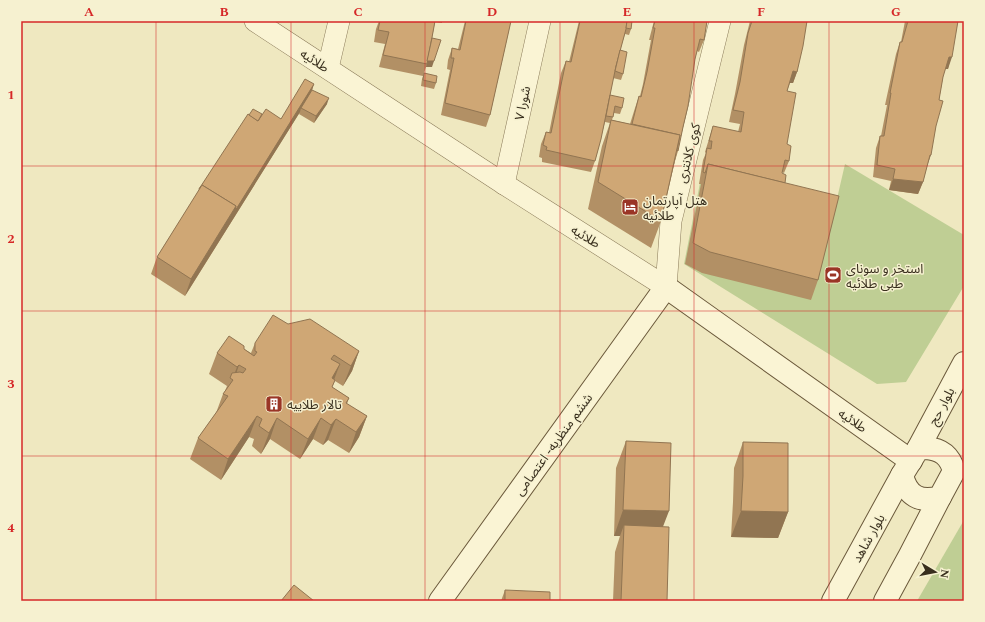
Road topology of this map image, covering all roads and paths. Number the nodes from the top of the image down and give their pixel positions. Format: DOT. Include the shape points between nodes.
graph roads {
  1 [pos="255,21"];
  2 [pos="339,21"];
  3 [pos="540,21"];
  4 [pos="720,21"];
  5 [pos="328,68"];
  6 [pos="504,184"];
  7 [pos="666,287"];
  8 [pos="964,363"];
  9 [pos="911,462"];
  10 [pos="959,462"];
  11 [pos="940,497"];
  12 [pos="440,601"];
  13 [pos="833,601"];
  14 [pos="885,601"];
  1 -- 5 [label="street, طلائیه"];
  2 -- 5 [label="street"];
  3 -- 6 [label="street, شورا ۷"];
  4 -- 7 [label="street, کوی کلانتری" via="671,221"];
  5 -- 6 [label="street, طلائیه"];
  6 -- 7 [label="street, طلائیه"];
  7 -- 9 [label="main road, طلائیه"];
  7 -- 12 [label="main road, ششم منظریه- اعتصامی"];
  8 -- 9 [label="main road, بلوار حج"];
  9 -- 10 [label="main road" via="926,448 934,448 948,456 952,463"];
  9 -- 11 [label="main road" via="904,484 909,491 923,499"];
  9 -- 13 [label="main road, بلوار شاهد"];
  10 -- 11 [label="main road"];
  11 -- 14 [label="main road"];
}
